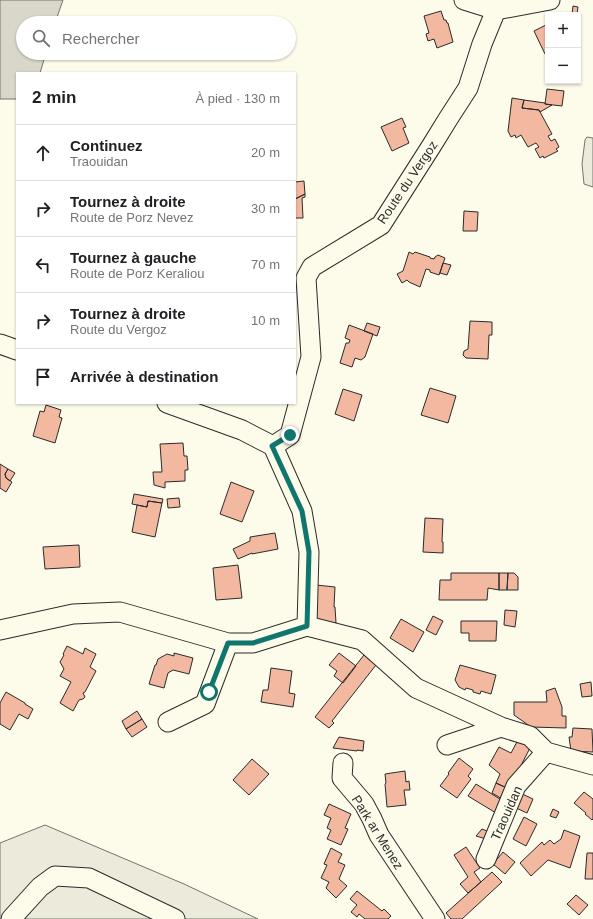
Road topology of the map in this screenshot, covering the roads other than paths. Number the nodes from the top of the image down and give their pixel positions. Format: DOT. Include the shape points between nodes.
graph roads {
  1 [pos="464,0"];
  2 [pos="550,0"];
  3 [pos="496,10"];
  4 [pos="0,344"];
  5 [pos="16,350"];
  6 [pos="170,404"];
  7 [pos="272,446"];
  8 [pos="307,626"];
  9 [pos="0,630"];
  10 [pos="228,643"];
  11 [pos="168,722"];
  12 [pos="501,727"];
  13 [pos="447,745"];
  14 [pos="546,752"];
  15 [pos="343,763"];
  16 [pos="593,765"];
  17 [pos="486,859"];
  18 [pos="11,919"];
  19 [pos="175,919"];
  20 [pos="435,919"];
  1 -- 3 [label="street"];
  2 -- 3 [label="street"];
  3 -- 7 [label="street, Route du Vergoz" via="468,88 381,225 312,267 309,272 306,278 311,357 290,435"];
  4 -- 5 [label="street"];
  6 -- 7 [label="street" via="242,430"];
  7 -- 8 [label="street" via="302,511 309,552"];
  8 -- 10 [label="street" via="253,643"];
  8 -- 12 [label="street" via="362,640 416,688"];
  9 -- 10 [label="street" via="73,614 120,612"];
  10 -- 11 [label="street" via="205,704"];
  12 -- 13 [label="street"];
  12 -- 14 [label="street" via="530,736"];
  14 -- 16 [label="street"];
  14 -- 17 [label="street, Traouidan" via="516,786"];
  15 -- 20 [label="street, Park ar Menez" via="342,778 364,804 379,835"];
  18 -- 19 [label="street" via="40,887 55,876 88,878"];
}
